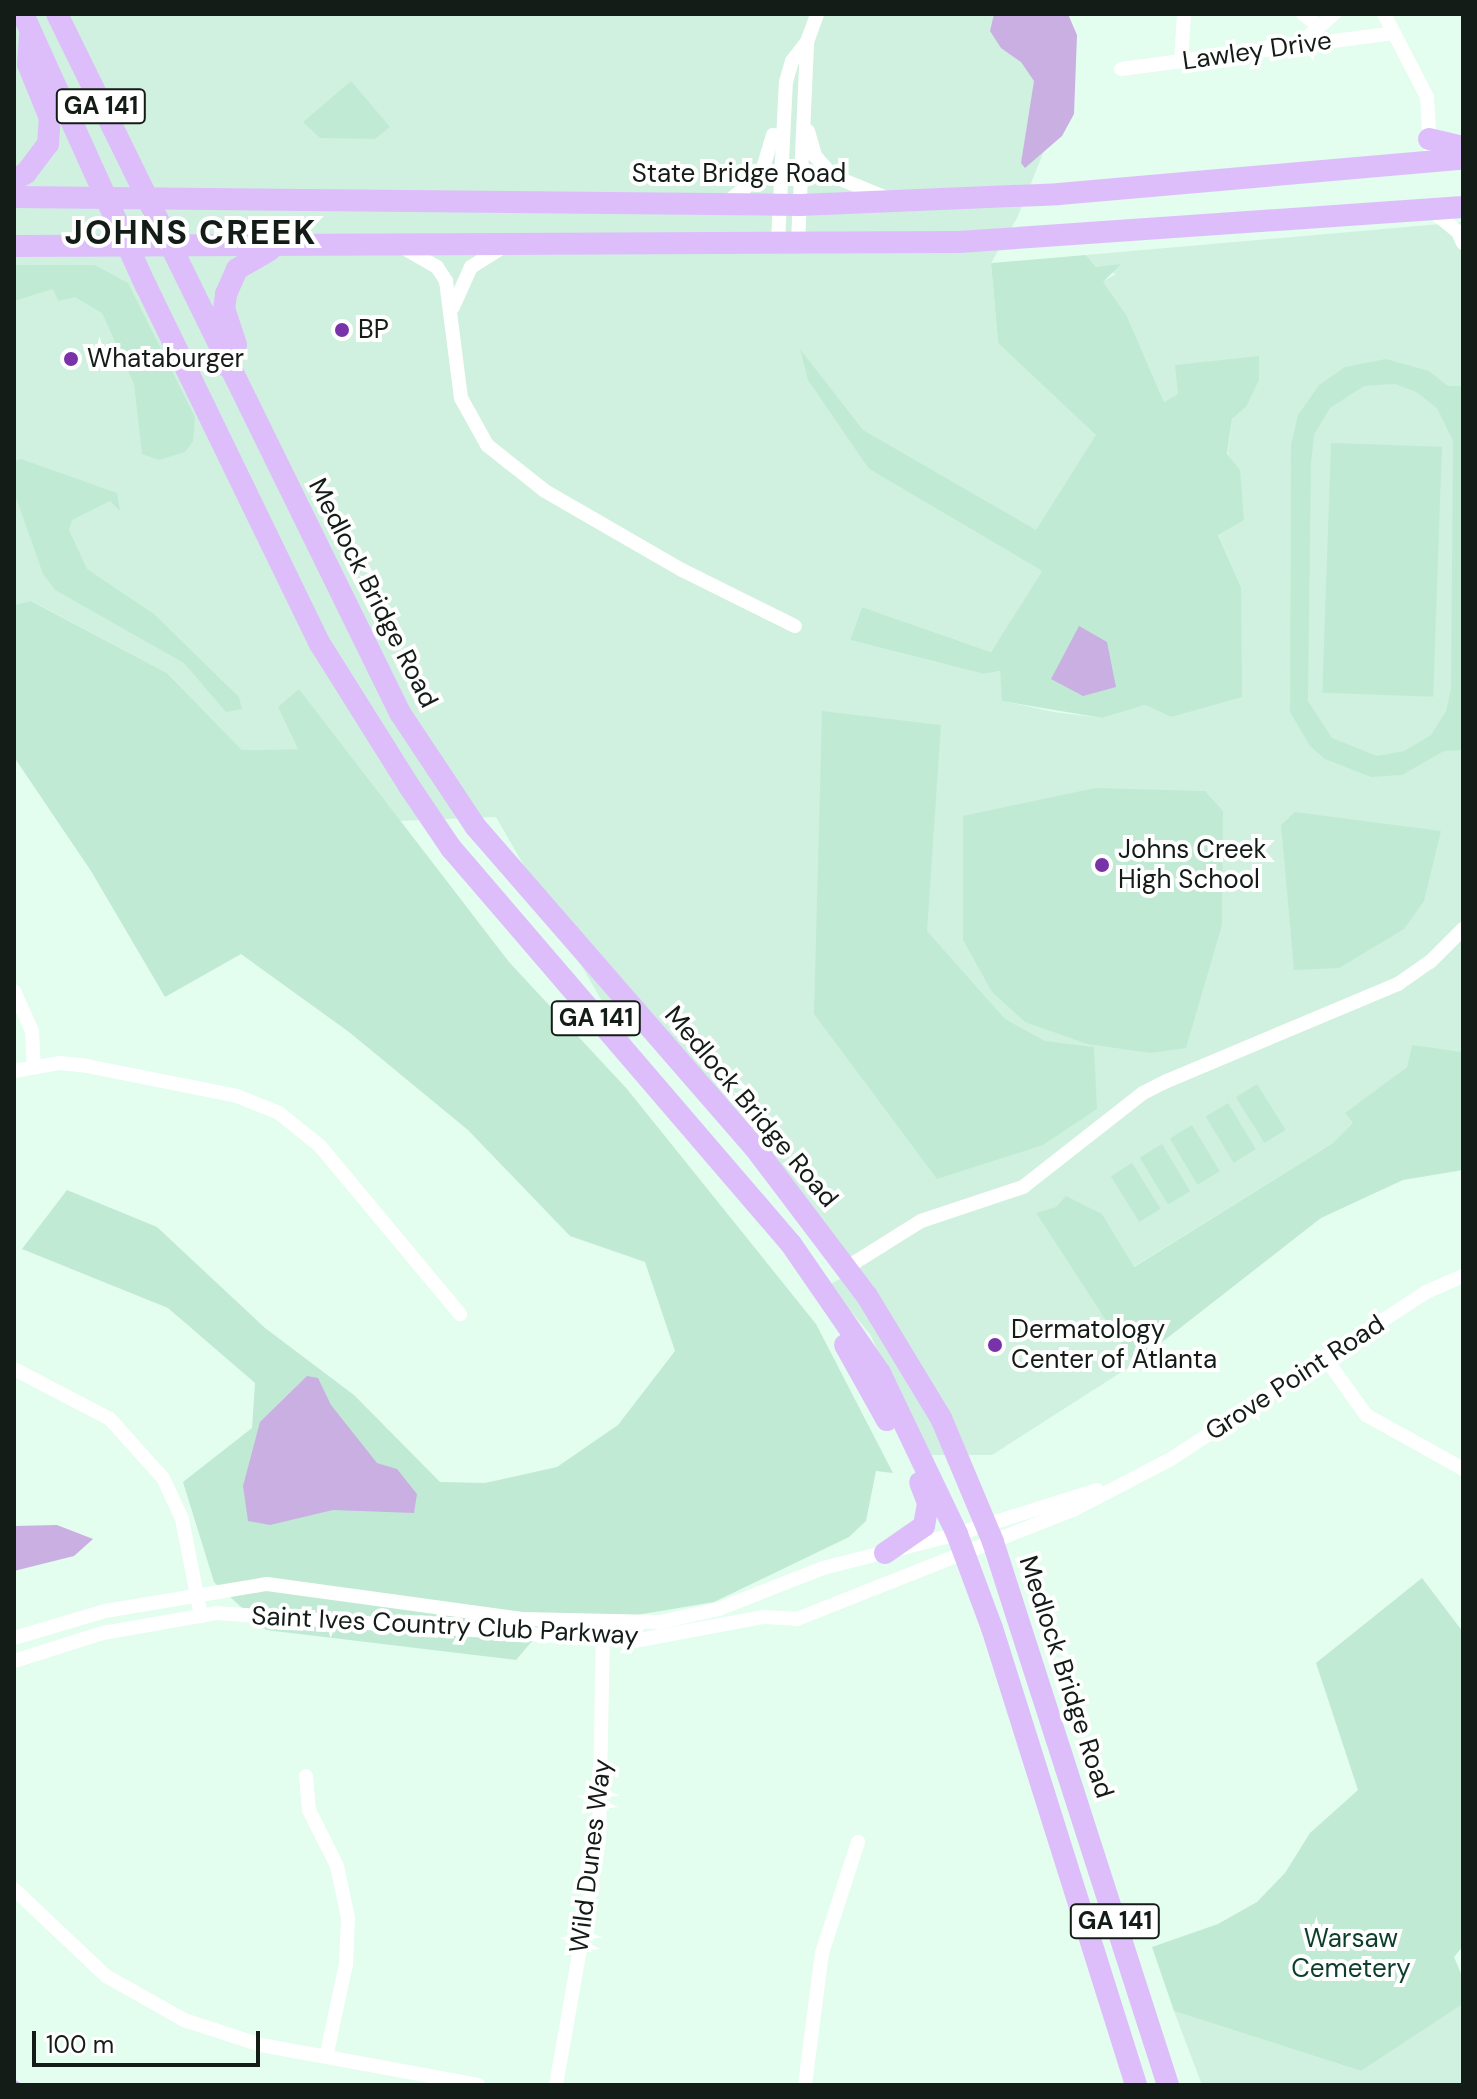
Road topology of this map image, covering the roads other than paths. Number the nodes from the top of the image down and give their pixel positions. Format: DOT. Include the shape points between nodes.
graph roads {
  1 [pos="57,14"];
  2 [pos="817,14"];
  3 [pos="1184,14"];
  4 [pos="1303,14"];
  5 [pos="1334,14"];
  6 [pos="1384,14"];
  7 [pos="27,22"];
  8 [pos="1319,26"];
  9 [pos="1394,33"];
  10 [pos="807,42"];
  11 [pos="1297,46"];
  12 [pos="1181,61"];
  13 [pos="1121,69"];
  14 [pos="783,110"];
  15 [pos="805,111"];
  16 [pos="1429,139"];
  17 [pos="1463,147"];
  18 [pos="1463,159"];
  19 [pos="1431,162"];
  20 [pos="14,180"];
  21 [pos="14,197"];
  22 [pos="106,197"];
  23 [pos="145,197"];
  24 [pos="891,200"];
  25 [pos="726,203"];
  26 [pos="789,205"];
  27 [pos="1463,207"];
  28 [pos="1431,209"];
  29 [pos="788,243"];
  30 [pos="1463,243"];
  31 [pos="505,245"];
  32 [pos="14,246"];
  33 [pos="278,246"];
  34 [pos="398,246"];
  35 [pos="128,247"];
  36 [pos="168,247"];
  37 [pos="453,307"];
  38 [pos="228,367"];
  39 [pos="795,626"];
  40 [pos="1463,929"];
  41 [pos="14,991"];
  42 [pos="34,1065"];
  43 [pos="14,1071"];
  44 [pos="846,1268"];
  45 [pos="1463,1276"];
  46 [pos="827,1296"];
  47 [pos="460,1314"];
  48 [pos="1326,1359"];
  49 [pos="14,1369"];
  50 [pos="1463,1469"];
  51 [pos="989,1533"];
  52 [pos="960,1544"];
  53 [pos="885,1553"];
  54 [pos="196,1594"];
  55 [pos="201,1616"];
  56 [pos="603,1632"];
  57 [pos="14,1638"];
  58 [pos="14,1661"];
  59 [pos="306,1776"];
  60 [pos="858,1842"];
  61 [pos="14,1889"];
  62 [pos="326,2057"];
  63 [pos="478,2085"];
  64 [pos="556,2085"];
  65 [pos="805,2085"];
  66 [pos="1136,2085"];
  67 [pos="1168,2085"];
  1 -- 23 [label="highway, Medlock Bridge Road / GA 141"];
  2 -- 10 [label="street"];
  3 -- 12 [label="street"];
  4 -- 8 [label="street"];
  5 -- 8 [label="street"];
  6 -- 9 [label="street"];
  7 -- 20 [label="highway" via="28,64 50,118 48,144"];
  7 -- 22 [label="highway, GA 141"];
  8 -- 11 [label="street"];
  9 -- 11 [label="street, Lawley Drive"];
  9 -- 16 [label="street" via="1427,97"];
  10 -- 14 [label="street" via="792,61"];
  10 -- 15 [label="street"];
  11 -- 12 [label="street, Lawley Drive"];
  12 -- 13 [label="street, Lawley Drive"];
  14 -- 25 [label="street" via="774,121 769,161 761,175"];
  14 -- 26 [label="street"];
  15 -- 24 [label="street" via="811,145 824,167"];
  15 -- 26 [label="street"];
  16 -- 17 [label="highway"];
  16 -- 19 [label="street"];
  18 -- 19 [label="highway, State Bridge Road"];
  19 -- 24 [label="highway, State Bridge Road" via="1059,194"];
  21 -- 22 [label="highway, State Bridge Road"];
  22 -- 23 [label="highway, State Bridge Road"];
  22 -- 35 [label="highway, GA 141"];
  23 -- 25 [label="highway, State Bridge Road"];
  23 -- 36 [label="highway, Medlock Bridge Road / GA 141"];
  24 -- 26 [label="highway, State Bridge Road"];
  25 -- 26 [label="highway, State Bridge Road"];
  26 -- 29 [label="street"];
  26 -- 29 [label="street"];
  27 -- 28 [label="highway"];
  28 -- 29 [label="highway" via="1079,237"];
  28 -- 30 [label="street"];
  29 -- 31 [label="highway"];
  31 -- 34 [label="highway"];
  31 -- 37 [label="street" via="471,267"];
  32 -- 35 [label="highway"];
  33 -- 34 [label="highway"];
  33 -- 36 [label="highway"];
  33 -- 38 [label="highway" via="246,261 231,280 224,309 236,345"];
  34 -- 37 [label="street" via="437,267"];
  35 -- 36 [label="highway"];
  35 -- 46 [label="highway, GA 141" via="320,644 409,786 451,848 791,1244"];
  36 -- 38 [label="highway, Medlock Bridge Road / GA 141"];
  37 -- 39 [label="street" via="453,358 461,398 487,445 545,491 682,570"];
  38 -- 44 [label="highway, Medlock Bridge Road / GA 141" via="400,713 475,826 755,1148"];
  40 -- 44 [label="street" via="1398,984 1143,1093 1023,1187 921,1221"];
  41 -- 42 [label="street" via="32,1031"];
  42 -- 43 [label="street"];
  42 -- 47 [label="street" via="87,1066 237,1096 279,1113 320,1146"];
  44 -- 51 [label="highway, Medlock Bridge Road / GA 141" via="941,1418"];
  45 -- 48 [label="street, Grove Point Road" via="1426,1292"];
  46 -- 52 [label="highway, GA 141" via="880,1373"];
  46 -- 53 [label="highway" via="843,1342 928,1503 924,1526"];
  48 -- 50 [label="street" via="1366,1415"];
  48 -- 51 [label="street, Grove Point Road" via="1171,1459 1128,1481"];
  49 -- 54 [label="street" via="83,1401 134,1440 163,1478 182,1519"];
  51 -- 52 [label="street, Grove Point Road"];
  51 -- 52 [label="street, Grove Point Road"];
  51 -- 67 [label="highway, Medlock Bridge Road / GA 141"];
  52 -- 53 [label="street, Saint Ives Country Club Parkway"];
  52 -- 56 [label="street, Saint Ives Country Club Parkway" via="797,1619 764,1617 634,1641"];
  52 -- 66 [label="highway, GA 141" via="992,1628"];
  53 -- 56 [label="street, Saint Ives Country Club Parkway" via="823,1568 719,1609"];
  54 -- 55 [label="street"];
  54 -- 56 [label="street, Saint Ives Country Club Parkway" via="267,1584"];
  54 -- 57 [label="street, Saint Ives Country Club Parkway" via="105,1611"];
  55 -- 56 [label="street, Saint Ives Country Club Parkway" via="279,1614"];
  55 -- 58 [label="street, Saint Ives Country Club Parkway" via="103,1633"];
  56 -- 64 [label="street, Wild Dunes Way" via="599,1840"];
  59 -- 62 [label="street" via="309,1810 337,1866 348,1918 346,1964"];
  60 -- 65 [label="street" via="822,1953"];
  61 -- 62 [label="street" via="71,1948 144,2000 226,2035"];
  62 -- 63 [label="street"];
}
